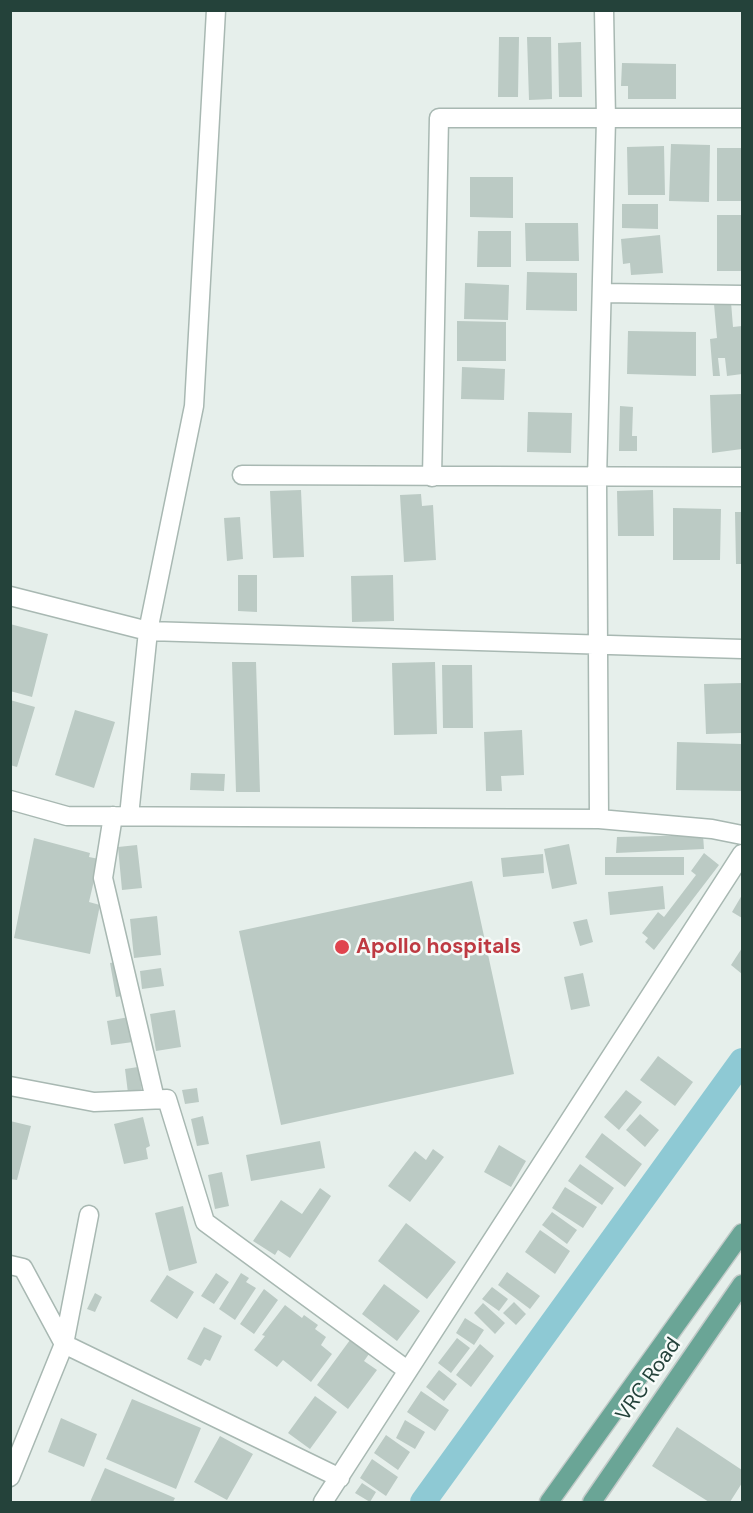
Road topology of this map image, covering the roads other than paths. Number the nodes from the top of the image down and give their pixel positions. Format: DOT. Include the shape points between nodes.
graph roads {
  1 [pos="216,10"];
  2 [pos="604,10"];
  3 [pos="742,118"];
  4 [pos="606,119"];
  5 [pos="602,293"];
  6 [pos="742,295"];
  7 [pos="242,476"];
  8 [pos="432,477"];
  9 [pos="742,477"];
  10 [pos="597,479"];
  11 [pos="10,596"];
  12 [pos="148,631"];
  13 [pos="598,643"];
  14 [pos="742,649"];
  15 [pos="10,800"];
  16 [pos="121,816"];
  17 [pos="599,819"];
  18 [pos="742,835"];
  19 [pos="742,854"];
  20 [pos="10,1086"];
  21 [pos="155,1099"];
  22 [pos="89,1215"];
  23 [pos="742,1233"];
  24 [pos="10,1265"];
  25 [pos="742,1284"];
  26 [pos="64,1344"];
  27 [pos="407,1370"];
  28 [pos="10,1477"];
  29 [pos="340,1478"];
  30 [pos="323,1503"];
  31 [pos="549,1503"];
  32 [pos="592,1503"];
  1 -- 12 [label="street" via="194,406"];
  2 -- 4 [label="street"];
  3 -- 4 [label="street"];
  4 -- 5 [label="street"];
  4 -- 8 [label="street" via="438,118"];
  5 -- 6 [label="street"];
  5 -- 10 [label="street"];
  7 -- 8 [label="street"];
  8 -- 10 [label="street"];
  9 -- 10 [label="street"];
  10 -- 13 [label="street"];
  11 -- 12 [label="street"];
  12 -- 13 [label="street"];
  12 -- 16 [label="street"];
  13 -- 14 [label="street"];
  13 -- 17 [label="street"];
  15 -- 16 [label="street" via="67,816"];
  16 -- 17 [label="street"];
  16 -- 21 [label="street" via="103,878"];
  17 -- 18 [label="street"];
  19 -- 27 [label="street"];
  20 -- 21 [label="street" via="94,1102"];
  21 -- 27 [label="street" via="167,1099 205,1222"];
  22 -- 26 [label="street"];
  23 -- 31 [label="main road"];
  24 -- 26 [label="street" via="24,1268"];
  25 -- 32 [label="main road, VRC Road"];
  26 -- 28 [label="street"];
  26 -- 29 [label="street"];
  27 -- 29 [label="street"];
  29 -- 30 [label="street"];
}
